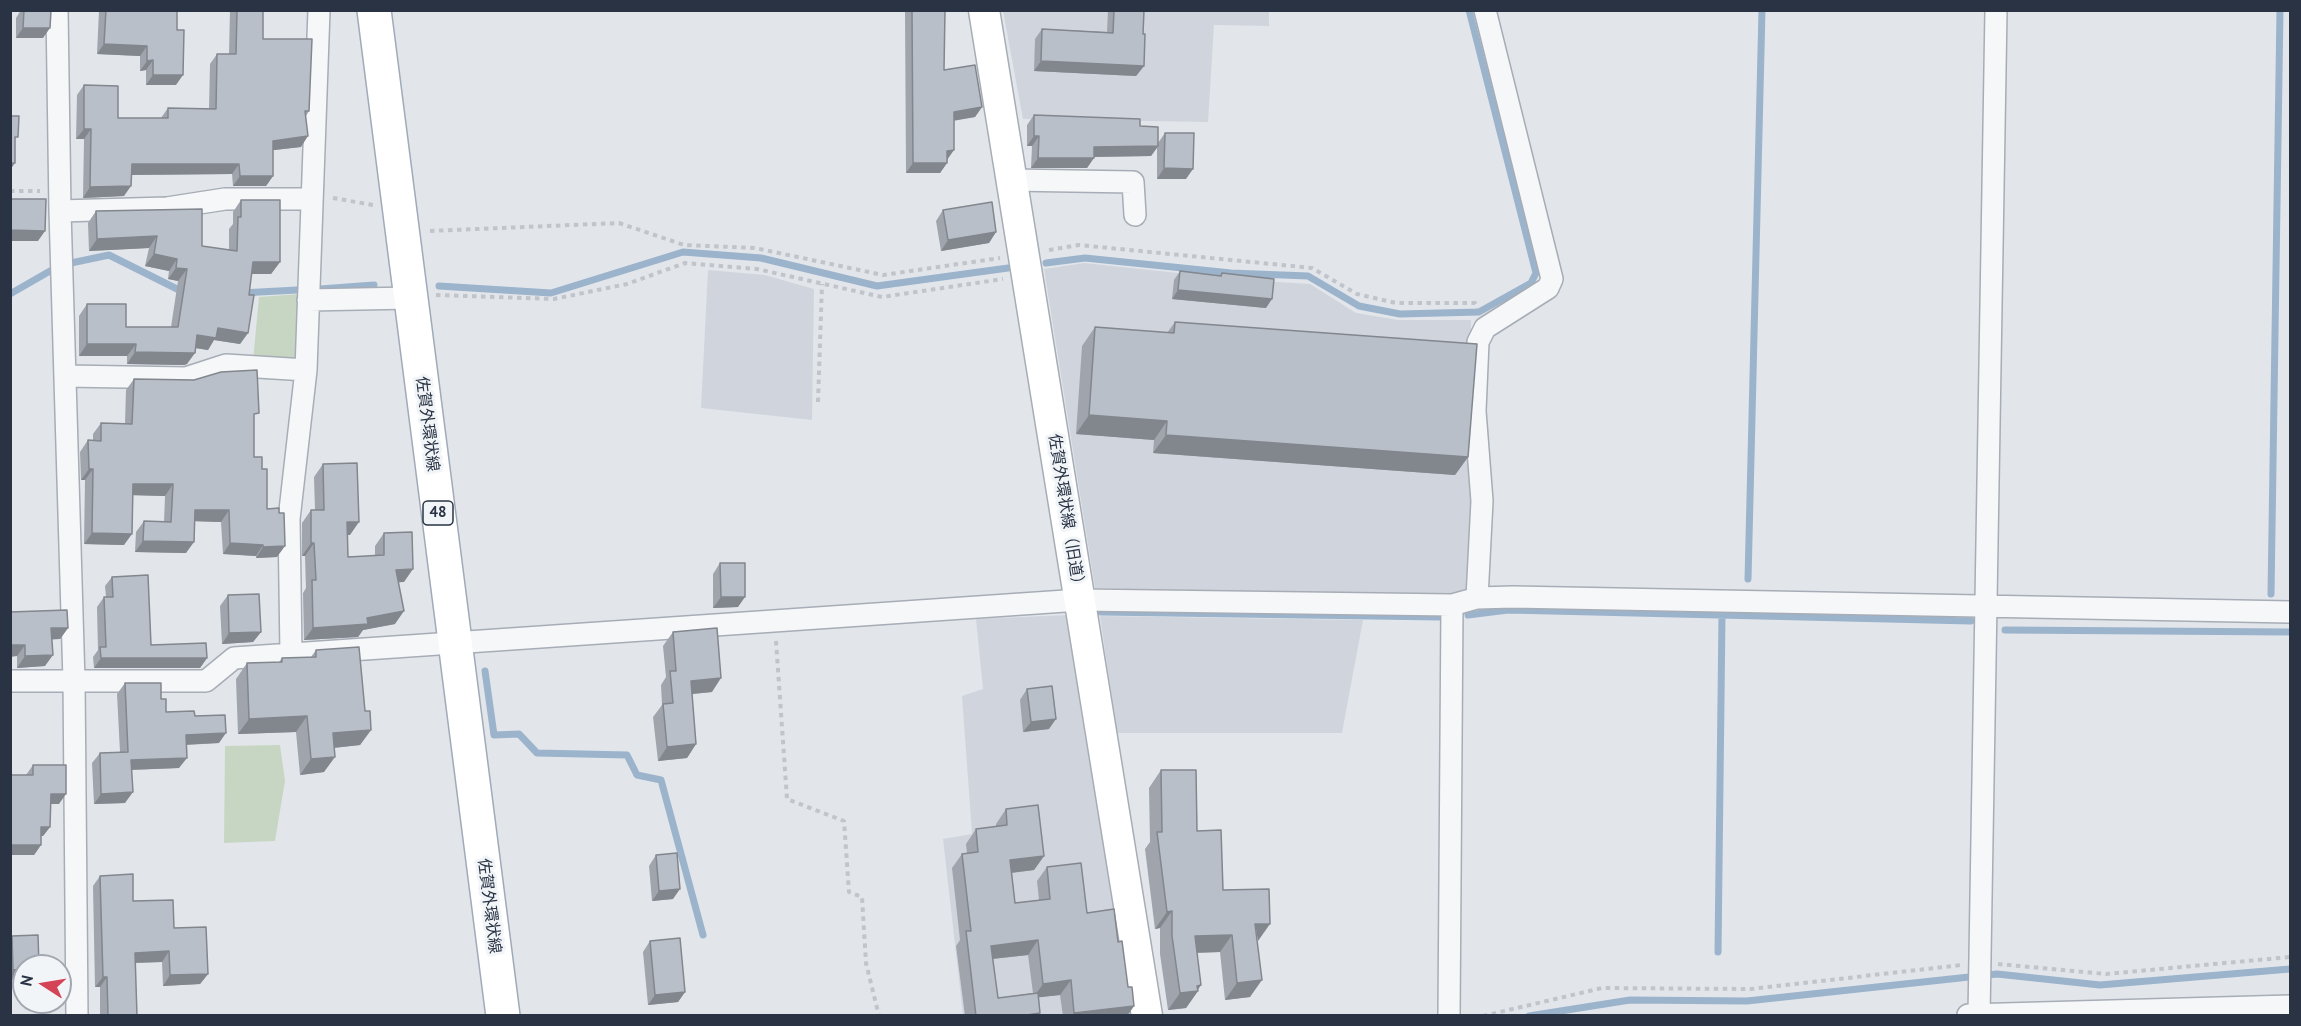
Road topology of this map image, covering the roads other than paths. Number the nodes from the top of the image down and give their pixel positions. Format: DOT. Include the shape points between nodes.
graph roads {
  1 [pos="57,10"];
  2 [pos="320,10"];
  3 [pos="374,10"];
  4 [pos="984,10"];
  5 [pos="1485,10"];
  6 [pos="1996,10"];
  7 [pos="1011,180"];
  8 [pos="311,199"];
  9 [pos="60,211"];
  10 [pos="1135,215"];
  11 [pos="411,298"];
  12 [pos="308,300"];
  13 [pos="306,370"];
  14 [pos="65,376"];
  15 [pos="1477,598"];
  16 [pos="1080,600"];
  17 [pos="1452,606"];
  18 [pos="1986,608"];
  19 [pos="2290,612"];
  20 [pos="455,644"];
  21 [pos="291,654"];
  22 [pos="10,681"];
  23 [pos="74,681"];
  24 [pos="2290,1006"];
  25 [pos="1979,1015"];
  26 [pos="1987,1015"];
  27 [pos="77,1016"];
  28 [pos="503,1016"];
  29 [pos="1147,1016"];
  30 [pos="1449,1016"];
  31 [pos="1967,1016"];
  1 -- 9 [label="street"];
  2 -- 8 [label="street"];
  3 -- 11 [label="main road, 佐賀外環状線 / 48"];
  4 -- 7 [label="street, 佐賀外環状線（旧道）"];
  5 -- 15 [label="street" via="1552,279 1548,288 1485,328 1478,342 1475,411 1482,501"];
  6 -- 18 [label="street"];
  7 -- 10 [label="street" via="1133,182"];
  7 -- 16 [label="street, 佐賀外環状線（旧道）"];
  8 -- 9 [label="street" via="225,199 167,208"];
  8 -- 12 [label="street"];
  9 -- 14 [label="street"];
  11 -- 12 [label="street"];
  11 -- 20 [label="main road, 佐賀外環状線 / 48"];
  12 -- 13 [label="street"];
  13 -- 14 [label="street" via="226,365 186,378"];
  13 -- 21 [label="street" via="289,519"];
  14 -- 23 [label="street"];
  15 -- 17 [label="street"];
  15 -- 18 [label="street"];
  16 -- 17 [label="street"];
  16 -- 20 [label="street"];
  16 -- 29 [label="street, 佐賀外環状線（旧道）"];
  17 -- 30 [label="street"];
  18 -- 19 [label="street"];
  18 -- 25 [label="street"];
  20 -- 21 [label="street"];
  20 -- 28 [label="main road, 佐賀外環状線 / 48"];
  21 -- 23 [label="street" via="234,658 206,681"];
  22 -- 23 [label="street"];
  23 -- 27 [label="street"];
  24 -- 26 [label="street"];
  25 -- 26 [label="street"];
  25 -- 31 [label="street"];
}
